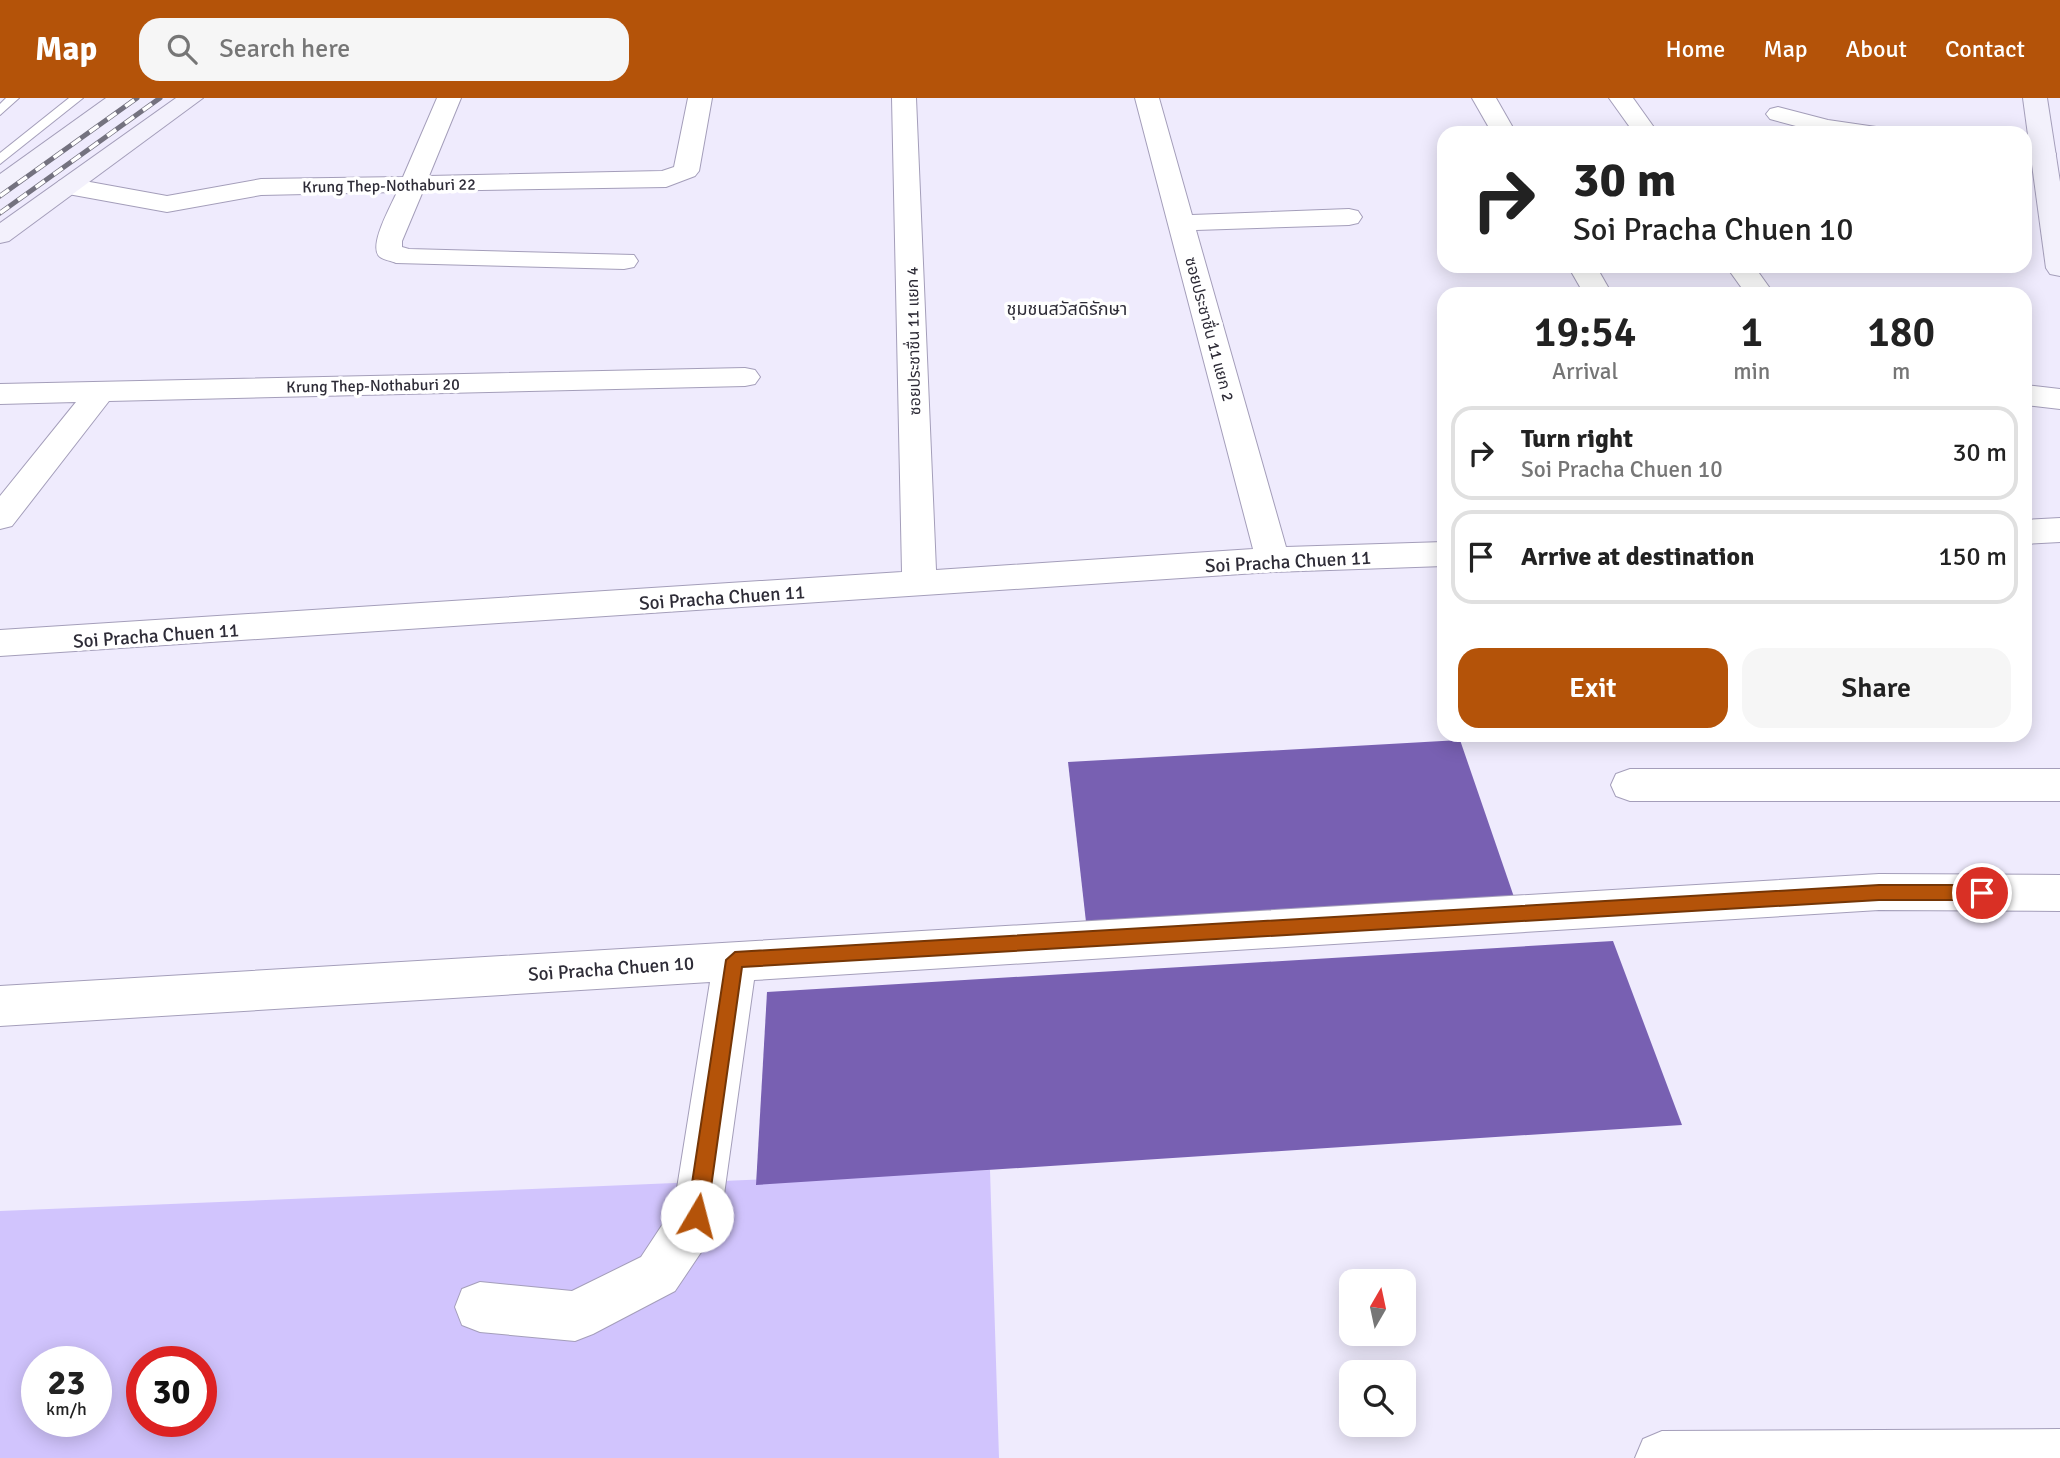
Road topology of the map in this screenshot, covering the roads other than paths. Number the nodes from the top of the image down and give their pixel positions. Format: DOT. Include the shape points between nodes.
graph roads {
  1 [pos="13,98"];
  2 [pos="77,98"];
  3 [pos="121,98"];
  4 [pos="191,98"];
  5 [pos="449,98"];
  6 [pos="700,98"];
  7 [pos="904,98"];
  8 [pos="1147,98"];
  9 [pos="1484,98"];
  10 [pos="1621,98"];
  11 [pos="2035,98"];
  12 [pos="0,111"];
  13 [pos="1778,114"];
  14 [pos="1500,126"];
  15 [pos="1641,126"];
  16 [pos="1823,126"];
  17 [pos="2034,153"];
  18 [pos="2,177"];
  19 [pos="413,184"];
  20 [pos="68,186"];
  21 [pos="1349,216"];
  22 [pos="1181,223"];
  23 [pos="0,235"];
  24 [pos="624,261"];
  25 [pos="2060,268"];
  26 [pos="745,377"];
  27 [pos="101,391"];
  28 [pos="0,394"];
  29 [pos="2032,396"];
  30 [pos="2060,399"];
  31 [pos="0,519"];
  32 [pos="2060,530"];
  33 [pos="2032,532"];
  34 [pos="1437,554"];
  35 [pos="1273,560"];
  36 [pos="919,584"];
  37 [pos="0,643"];
  38 [pos="1630,785"];
  39 [pos="2060,785"];
  40 [pos="2060,893"];
  41 [pos="735,960"];
  42 [pos="0,1006"];
  43 [pos="480,1307"];
  44 [pos="2060,1456"];
  45 [pos="1662,1458"];
  1 -- 12 [label="lane"];
  2 -- 18 [label="lane"];
  3 -- 18 [label="main road"];
  4 -- 20 [label="main road"];
  5 -- 19 [label="street"];
  6 -- 19 [label="street, Krung Thep-Nothaburi 22" via="686,171 666,179"];
  7 -- 36 [label="street, ซอยประชาชื่น 11 แยก 4"];
  8 -- 22 [label="street, ซอยประชาชื่น 11 แยก 2"];
  9 -- 14 [label="street"];
  10 -- 15 [label="street"];
  11 -- 17 [label="main road"];
  13 -- 16 [label="street"];
  17 -- 25 [label="main road"];
  19 -- 20 [label="street, Krung Thep-Nothaburi 22" via="261,187 167,204"];
  19 -- 24 [label="street" via="389,251 406,257"];
  20 -- 23 [label="main road"];
  21 -- 22 [label="street"];
  22 -- 35 [label="street, ซอยประชาชื่น 11 แยก 2"];
  26 -- 27 [label="street, Krung Thep-Nothaburi 20"];
  27 -- 28 [label="street, Krung Thep-Nothaburi 20"];
  27 -- 31 [label="street"];
  29 -- 30 [label="street"];
  32 -- 33 [label="street"];
  34 -- 35 [label="street, Soi Pracha Chuen 11"];
  35 -- 36 [label="street, Soi Pracha Chuen 11"];
  36 -- 37 [label="street, Soi Pracha Chuen 11"];
  38 -- 39 [label="street"];
  40 -- 41 [label="street, Soi Pracha Chuen 10" via="1865,893"];
  41 -- 42 [label="street, Soi Pracha Chuen 10"];
  41 -- 43 [label="street" via="697,1216 659,1274 575,1316"];
  44 -- 45 [label="street"];
}
